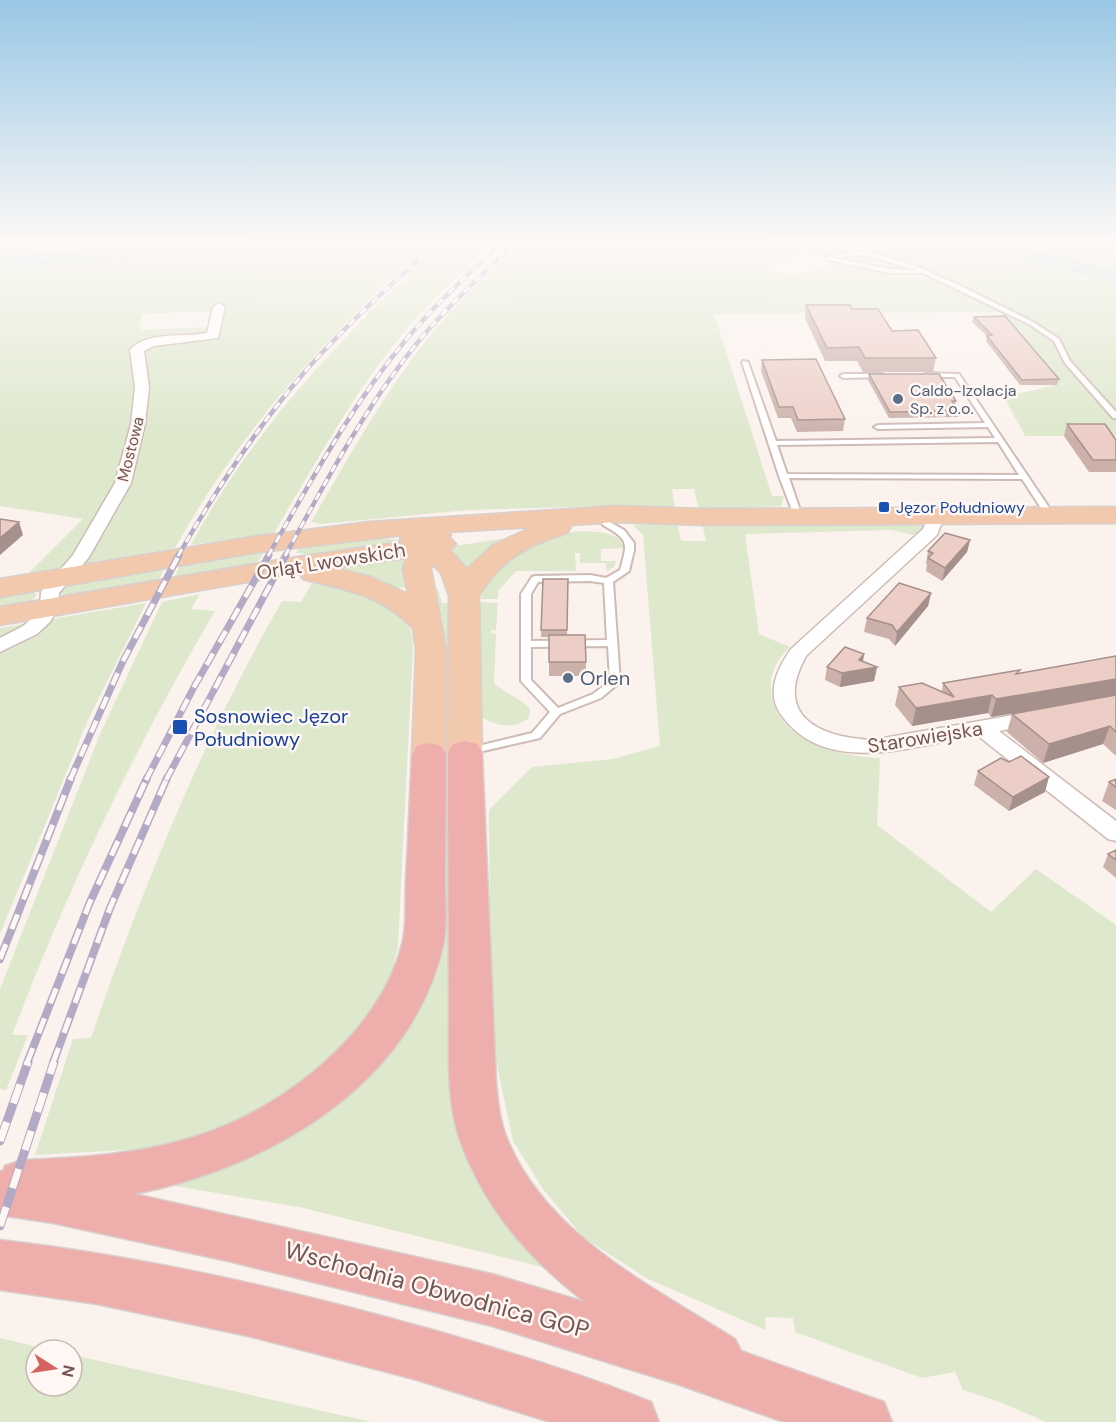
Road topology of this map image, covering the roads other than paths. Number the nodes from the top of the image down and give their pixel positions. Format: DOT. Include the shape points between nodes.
graph roads {
  1 [pos="997,306"];
  2 [pos="219,307"];
  3 [pos="745,362"];
  4 [pos="889,375"];
  5 [pos="923,375"];
  6 [pos="843,376"];
  7 [pos="1116,416"];
  8 [pos="990,425"];
  9 [pos="878,427"];
  10 [pos="1000,440"];
  11 [pos="772,443"];
  12 [pos="783,476"];
  13 [pos="1025,477"];
  14 [pos="931,515"];
  15 [pos="1050,515"];
  16 [pos="1116,515"];
  17 [pos="798,516"];
  18 [pos="664,517"];
  19 [pos="472,522"];
  20 [pos="606,523"];
  21 [pos="558,527"];
  22 [pos="369,530"];
  23 [pos="426,546"];
  24 [pos="291,566"];
  25 [pos="61,578"];
  26 [pos="608,581"];
  27 [pos="0,588"];
  28 [pos="464,596"];
  29 [pos="49,608"];
  30 [pos="0,616"];
  31 [pos="427,625"];
  32 [pos="614,643"];
  33 [pos="525,644"];
  34 [pos="0,646"];
  35 [pos="556,712"];
  36 [pos="1060,714"];
  37 [pos="981,728"];
  38 [pos="447,753"];
  39 [pos="1116,833"];
  40 [pos="0,1182"];
  41 [pos="0,1193"];
  42 [pos="0,1265"];
  43 [pos="753,1382"];
  44 [pos="631,1422"];
  45 [pos="864,1422"];
  1 -- 7 [label="lane" via="1057,340 1073,370"];
  2 -- 25 [label="street, Mostowa" via="213,335 137,350 142,387 128,470 80,557"];
  3 -- 11 [label="lane"];
  4 -- 6 [label="lane"];
  5 -- 8 [label="lane" via="957,375"];
  8 -- 9 [label="lane"];
  8 -- 10 [label="lane"];
  10 -- 11 [label="lane"];
  10 -- 13 [label="lane"];
  11 -- 12 [label="lane"];
  12 -- 13 [label="lane"];
  12 -- 17 [label="lane"];
  13 -- 15 [label="lane"];
  14 -- 15 [label="main road, Orląt Lwowskich"];
  14 -- 17 [label="main road, Orląt Lwowskich"];
  14 -- 37 [label="street, Starowiejska" via="931,531 798,653 782,683 785,702 791,716 810,734 850,748"];
  15 -- 16 [label="main road, Orląt Lwowskich"];
  17 -- 18 [label="main road, Orląt Lwowskich"];
  18 -- 19 [label="main road, Orląt Lwowskich" via="617,514"];
  18 -- 20 [label="main road, Orląt Lwowskich"];
  19 -- 22 [label="main road, Orląt Lwowskich"];
  19 -- 23 [label="main road" via="442,532"];
  20 -- 21 [label="main road, Orląt Lwowskich"];
  20 -- 26 [label="lane" via="630,543 624,571"];
  21 -- 23 [label="main road, Orląt Lwowskich"];
  21 -- 28 [label="main road" via="533,534 493,557 475,574"];
  22 -- 23 [label="main road" via="402,536"];
  22 -- 25 [label="main road, Orląt Lwowskich" via="252,545"];
  23 -- 24 [label="main road, Orląt Lwowskich"];
  23 -- 28 [label="main road" via="450,564"];
  23 -- 31 [label="main road" via="417,558 417,569"];
  24 -- 29 [label="main road, Orląt Lwowskich"];
  24 -- 31 [label="main road" via="380,589 406,604"];
  25 -- 27 [label="main road, Orląt Lwowskich"];
  25 -- 29 [label="street, Mostowa" via="50,592"];
  26 -- 32 [label="lane"];
  26 -- 33 [label="lane" via="536,579 526,594"];
  28 -- 38 [label="main road"];
  29 -- 30 [label="main road, Orląt Lwowskich"];
  29 -- 34 [label="street, Mostowa" via="30,630"];
  31 -- 38 [label="main road"];
  32 -- 33 [label="lane"];
  32 -- 35 [label="lane" via="615,682 597,696"];
  33 -- 35 [label="lane" via="526,681"];
  35 -- 38 [label="lane" via="536,736"];
  36 -- 37 [label="street, Starowiejska"];
  37 -- 39 [label="street"];
  38 -- 40 [label="highway" via="424,938 416,965 401,1001 380,1032 345,1070 278,1120 234,1144 196,1158 118,1175"];
  38 -- 43 [label="highway" via="476,1112 484,1143 500,1177 535,1226 567,1257"];
  41 -- 43 [label="highway, Wschodnia Obwodnica GOP" via="162,1222 436,1286 555,1318"];
  42 -- 44 [label="highway" via="154,1290 328,1329 440,1359"];
  43 -- 45 [label="highway, Wschodnia Obwodnica GOP"];
}
